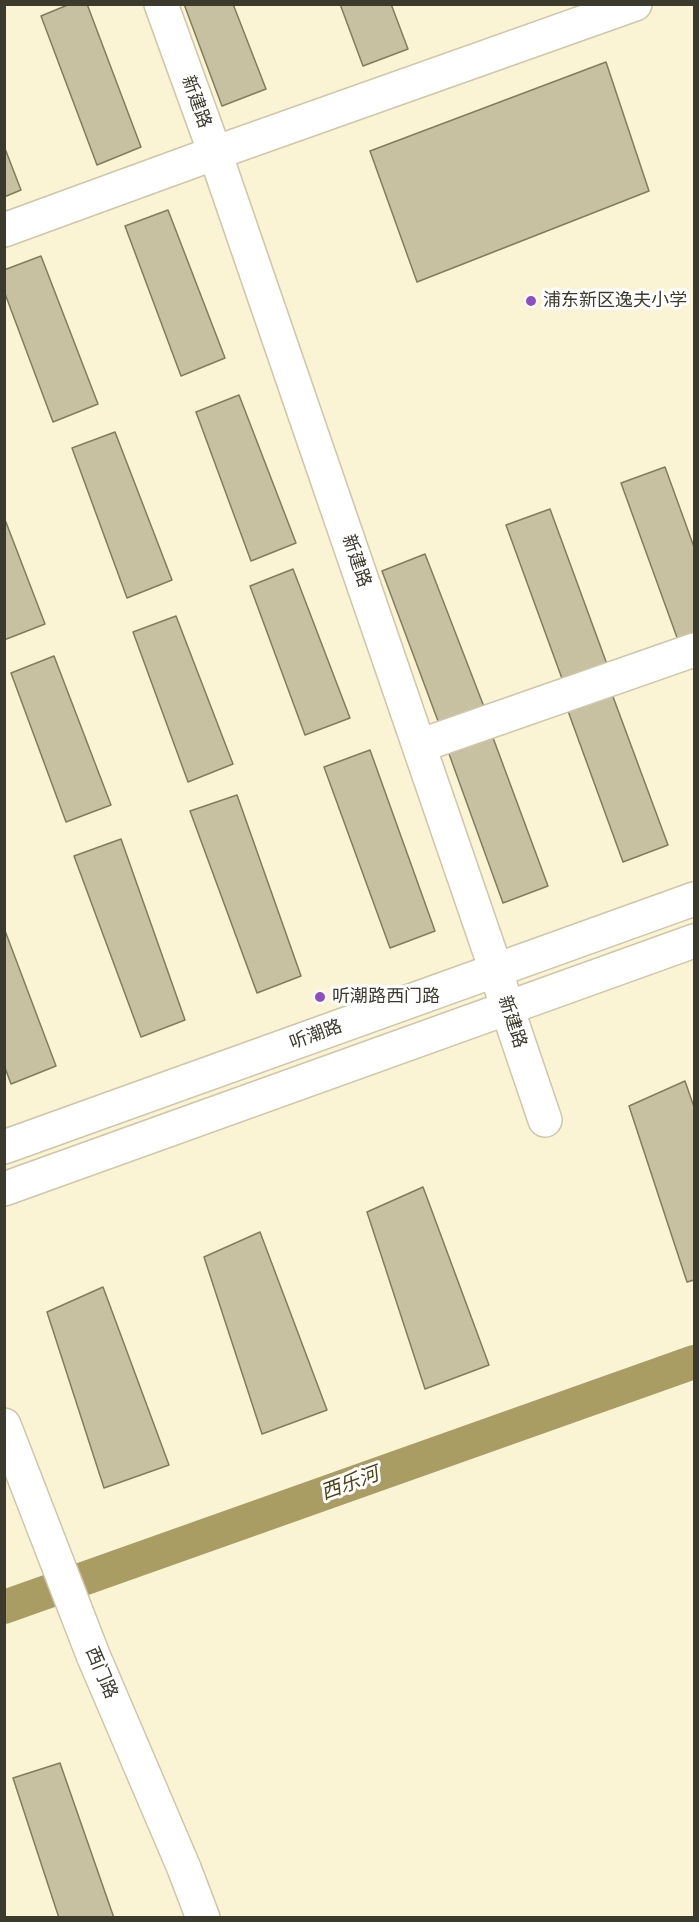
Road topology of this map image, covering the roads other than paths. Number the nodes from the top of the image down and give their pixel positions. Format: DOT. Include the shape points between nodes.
graph roads {
  1 [pos="161,4"];
  2 [pos="635,4"];
  3 [pos="215,153"];
  4 [pos="4,230"];
  5 [pos="694,650"];
  6 [pos="419,746"];
  7 [pos="694,899"];
  8 [pos="694,941"];
  9 [pos="496,970"];
  10 [pos="507,1008"];
  11 [pos="545,1120"];
  12 [pos="4,1147"];
  13 [pos="4,1189"];
  14 [pos="4,1425"];
  15 [pos="203,1917"];
  1 -- 3 [label="street, 新建路"];
  2 -- 3 [label="street"];
  3 -- 4 [label="street"];
  3 -- 6 [label="street, 新建路"];
  5 -- 6 [label="street"];
  6 -- 9 [label="street, 新建路"];
  7 -- 9 [label="street, 听潮路"];
  8 -- 10 [label="street"];
  9 -- 10 [label="street, 新建路"];
  9 -- 12 [label="street, 听潮路"];
  10 -- 11 [label="street, 新建路"];
  10 -- 13 [label="street"];
  14 -- 15 [label="street, 西门路" via="93,1655"];
}
